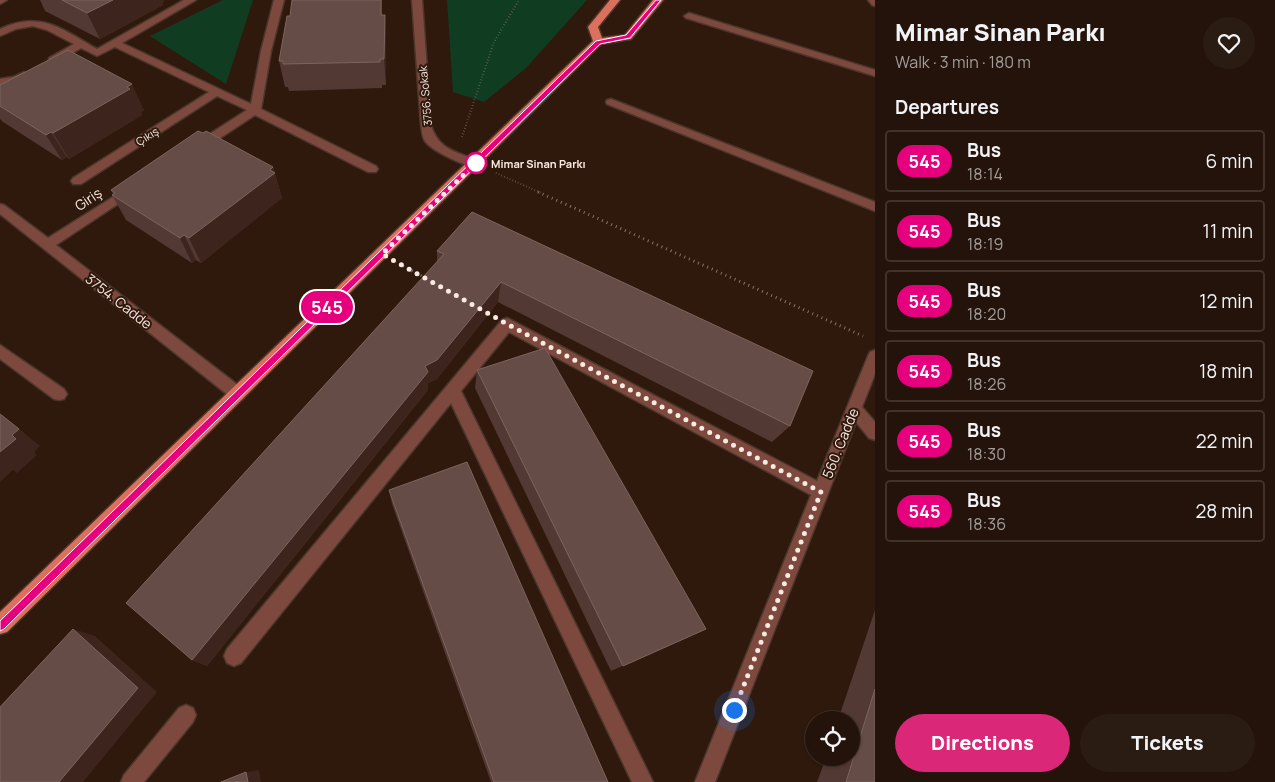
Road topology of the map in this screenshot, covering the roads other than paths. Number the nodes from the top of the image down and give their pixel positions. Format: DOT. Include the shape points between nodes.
graph roads {
  1 [pos="191,0"];
  2 [pos="278,0"];
  3 [pos="417,0"];
  4 [pos="615,0"];
  5 [pos="658,0"];
  6 [pos="873,0"];
  7 [pos="875,3"];
  8 [pos="689,16"];
  9 [pos="0,33"];
  10 [pos="598,42"];
  11 [pos="114,43"];
  12 [pos="81,44"];
  13 [pos="875,73"];
  14 [pos="0,82"];
  15 [pos="216,92"];
  16 [pos="611,102"];
  17 [pos="255,110"];
  18 [pos="192,150"];
  19 [pos="475,164"];
  20 [pos="372,169"];
  21 [pos="77,180"];
  22 [pos="139,184"];
  23 [pos="875,207"];
  24 [pos="0,208"];
  25 [pos="47,245"];
  26 [pos="0,351"];
  27 [pos="875,356"];
  28 [pos="452,391"];
  29 [pos="59,394"];
  30 [pos="238,394"];
  31 [pos="854,408"];
  32 [pos="875,433"];
  33 [pos="821,492"];
  34 [pos="0,625"];
  35 [pos="234,656"];
  36 [pos="186,715"];
  37 [pos="131,782"];
  38 [pos="643,782"];
  39 [pos="705,782"];
  1 -- 11 [label="street"];
  2 -- 17 [label="street" via="280,16 266,52"];
  3 -- 19 [label="street, 3756. Sokak" via="426,125 430,140 441,149"];
  4 -- 10 [label="main road" via="592,27"];
  5 -- 10 [label="main road" via="628,36"];
  6 -- 7 [label="street"];
  8 -- 13 [label="street"];
  9 -- 12 [label="street" via="23,22 36,21"];
  10 -- 19 [label="main road"];
  11 -- 12 [label="street" via="97,53"];
  11 -- 15 [label="street"];
  12 -- 14 [label="street" via="16,80"];
  15 -- 17 [label="street"];
  15 -- 21 [label="street, Çıkış"];
  16 -- 23 [label="street"];
  17 -- 18 [label="street"];
  17 -- 20 [label="street"];
  19 -- 30 [label="main road"];
  22 -- 25 [label="street, Giriş"];
  24 -- 25 [label="street, 3754. Cadde"];
  25 -- 30 [label="street, 3754. Cadde"];
  26 -- 29 [label="street"];
  27 -- 31 [label="street, 560. Cadde"];
  28 -- 33 [label="street" via="507,324"];
  28 -- 35 [label="street"];
  28 -- 38 [label="street"];
  30 -- 34 [label="main road"];
  31 -- 32 [label="street"];
  31 -- 33 [label="street, 560. Cadde"];
  33 -- 39 [label="street, 560. Cadde"];
  36 -- 37 [label="street"];
}
